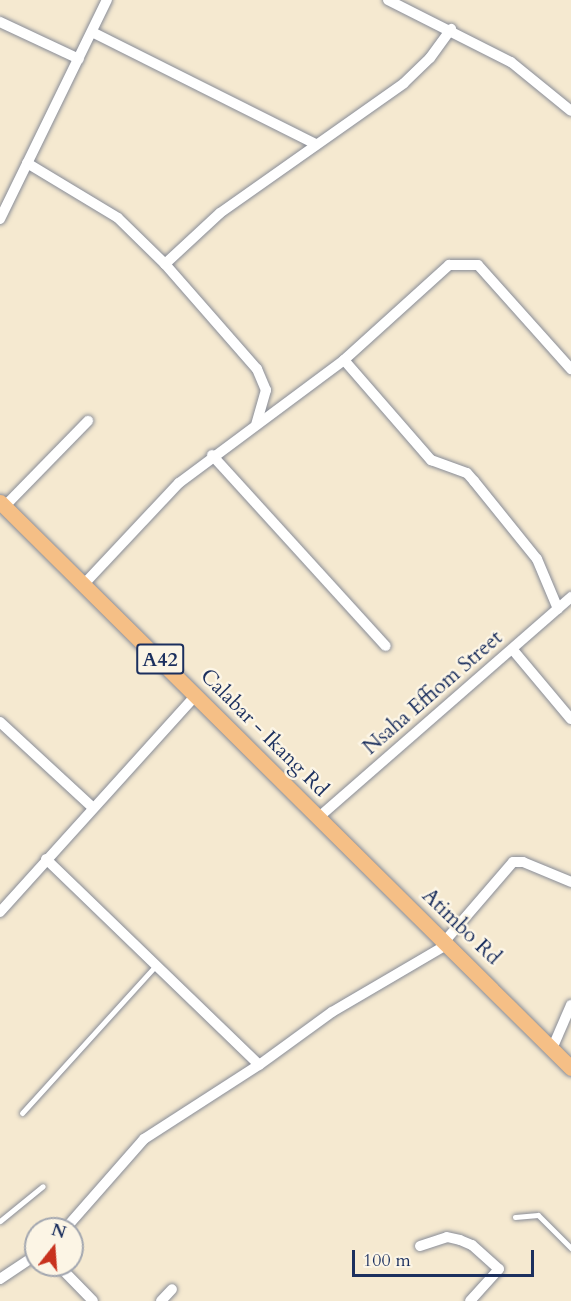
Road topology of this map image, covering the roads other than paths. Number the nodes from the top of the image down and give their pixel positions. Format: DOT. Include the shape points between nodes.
graph roads {
  1 [pos="107,0"];
  2 [pos="388,0"];
  3 [pos="0,22"];
  4 [pos="451,29"];
  5 [pos="92,32"];
  6 [pos="79,59"];
  7 [pos="571,111"];
  8 [pos="316,144"];
  9 [pos="27,163"];
  10 [pos="0,219"];
  11 [pos="165,264"];
  12 [pos="344,360"];
  13 [pos="571,369"];
  14 [pos="88,421"];
  15 [pos="256,424"];
  16 [pos="212,455"];
  17 [pos="3,504"];
  18 [pos="84,583"];
  19 [pos="571,597"];
  20 [pos="558,609"];
  21 [pos="386,646"];
  22 [pos="513,650"];
  23 [pos="196,695"];
  24 [pos="571,719"];
  25 [pos="0,722"];
  26 [pos="92,807"];
  27 [pos="319,817"];
  28 [pos="46,859"];
  29 [pos="571,882"];
  30 [pos="0,912"];
  31 [pos="447,943"];
  32 [pos="156,965"];
  33 [pos="571,1005"];
  34 [pos="552,1049"];
  35 [pos="259,1065"];
  36 [pos="571,1068"];
  37 [pos="21,1113"];
  38 [pos="43,1186"];
  39 [pos="515,1216"];
  40 [pos="76,1217"];
  41 [pos="0,1221"];
  42 [pos="420,1246"];
  43 [pos="571,1248"];
  44 [pos="24,1264"];
  45 [pos="70,1277"];
  46 [pos="0,1279"];
  47 [pos="172,1289"];
  48 [pos="93,1301"];
  49 [pos="161,1301"];
  50 [pos="470,1301"];
  1 -- 5 [label="street"];
  2 -- 4 [label="street"];
  3 -- 6 [label="street"];
  4 -- 7 [label="street" via="511,62"];
  4 -- 8 [label="street" via="417,73"];
  5 -- 6 [label="street"];
  5 -- 8 [label="street"];
  6 -- 9 [label="street"];
  8 -- 11 [label="street" via="220,213"];
  9 -- 10 [label="street"];
  9 -- 11 [label="street" via="118,218"];
  11 -- 15 [label="street" via="257,369 266,390"];
  12 -- 13 [label="street" via="439,270 464,262 478,265 493,278"];
  12 -- 15 [label="street"];
  12 -- 20 [label="street" via="431,460 467,473 474,481 537,559"];
  14 -- 17 [label="street"];
  15 -- 16 [label="street"];
  16 -- 18 [label="street" via="134,526"];
  16 -- 21 [label="street"];
  17 -- 18 [label="main road, Calabar - Ikang Rd / A42"];
  18 -- 23 [label="main road, Calabar - Ikang Rd / A42"];
  19 -- 20 [label="street, Nsaha Effiom Street"];
  20 -- 22 [label="street, Nsaha Effiom Street"];
  22 -- 24 [label="street"];
  22 -- 27 [label="street, Nsaha Effiom Street"];
  23 -- 26 [label="street"];
  23 -- 27 [label="main road, Calabar - Ikang Rd / A42"];
  25 -- 26 [label="street"];
  26 -- 28 [label="street"];
  27 -- 31 [label="main road, Atimbo Rd / A42"];
  28 -- 30 [label="street"];
  28 -- 32 [label="street"];
  29 -- 31 [label="street" via="523,862 513,862"];
  31 -- 34 [label="main road, Atimbo Rd / A42"];
  31 -- 35 [label="street" via="332,1012"];
  32 -- 35 [label="street"];
  32 -- 37 [label="lane"];
  33 -- 34 [label="street"];
  34 -- 36 [label="main road, Atimbo Rd / A42"];
  35 -- 40 [label="street" via="144,1139"];
  38 -- 41 [label="lane"];
  39 -- 43 [label="lane" via="538,1215"];
  42 -- 50 [label="street" via="447,1237 460,1240 472,1245 499,1269"];
  44 -- 46 [label="street"];
  45 -- 48 [label="street"];
  47 -- 49 [label="street"];
}
